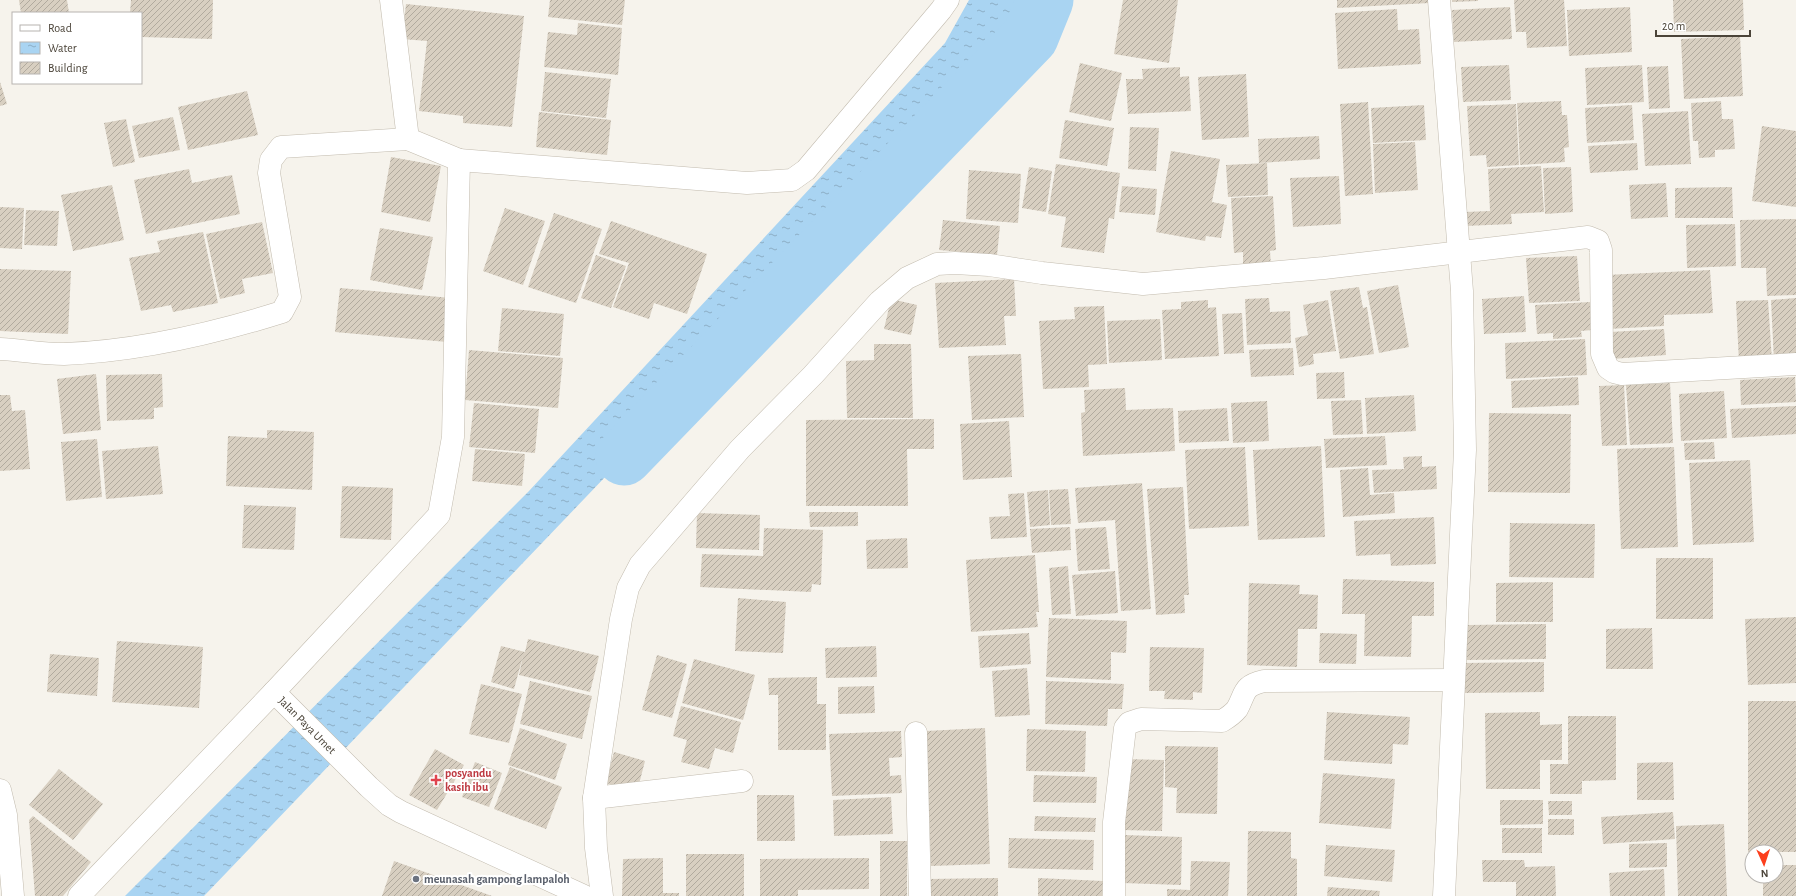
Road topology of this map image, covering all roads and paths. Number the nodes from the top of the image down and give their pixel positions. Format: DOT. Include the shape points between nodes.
graph roads {
  1 [pos="391,0"];
  2 [pos="948,0"];
  3 [pos="1439,0"];
  4 [pos="408,139"];
  5 [pos="459,160"];
  6 [pos="1459,251"];
  7 [pos="0,349"];
  8 [pos="1796,364"];
  9 [pos="1453,680"];
  10 [pos="279,697"];
  11 [pos="916,733"];
  12 [pos="742,781"];
  13 [pos="0,790"];
  14 [pos="594,798"];
  15 [pos="13,896"];
  16 [pos="79,896"];
  17 [pos="584,896"];
  18 [pos="602,896"];
  19 [pos="920,896"];
  20 [pos="1114,896"];
  21 [pos="1444,896"];
  1 -- 4 [label="street"];
  2 -- 5 [label="street" via="806,170 792,180 747,183"];
  3 -- 6 [label="street"];
  4 -- 5 [label="street"];
  4 -- 7 [label="street" via="281,147 271,160 270,173 290,297 282,312 232,328 100,351 40,353"];
  5 -- 10 [label="street" via="453,437 439,515"];
  6 -- 8 [label="street" via="1588,237 1598,241 1601,250 1602,354 1608,368 1614,372 1671,372"];
  6 -- 9 [label="street" via="1465,450"];
  6 -- 14 [label="street" via="1324,268 1143,284 955,263 937,264 907,278 880,302 735,455 640,565 628,588 620,619"];
  9 -- 20 [label="street" via="1264,681 1247,688 1237,709 1222,721 1141,719 1129,723 1125,728 1114,822"];
  9 -- 21 [label="street"];
  10 -- 16 [label="street, Jalan Paya Umet"];
  10 -- 17 [label="street, Jalan Paya Umet" via="368,787 401,812"];
  11 -- 19 [label="street"];
  12 -- 14 [label="street"];
  13 -- 15 [label="street" via="6,815"];
  14 -- 18 [label="street" via="596,848"];
}
